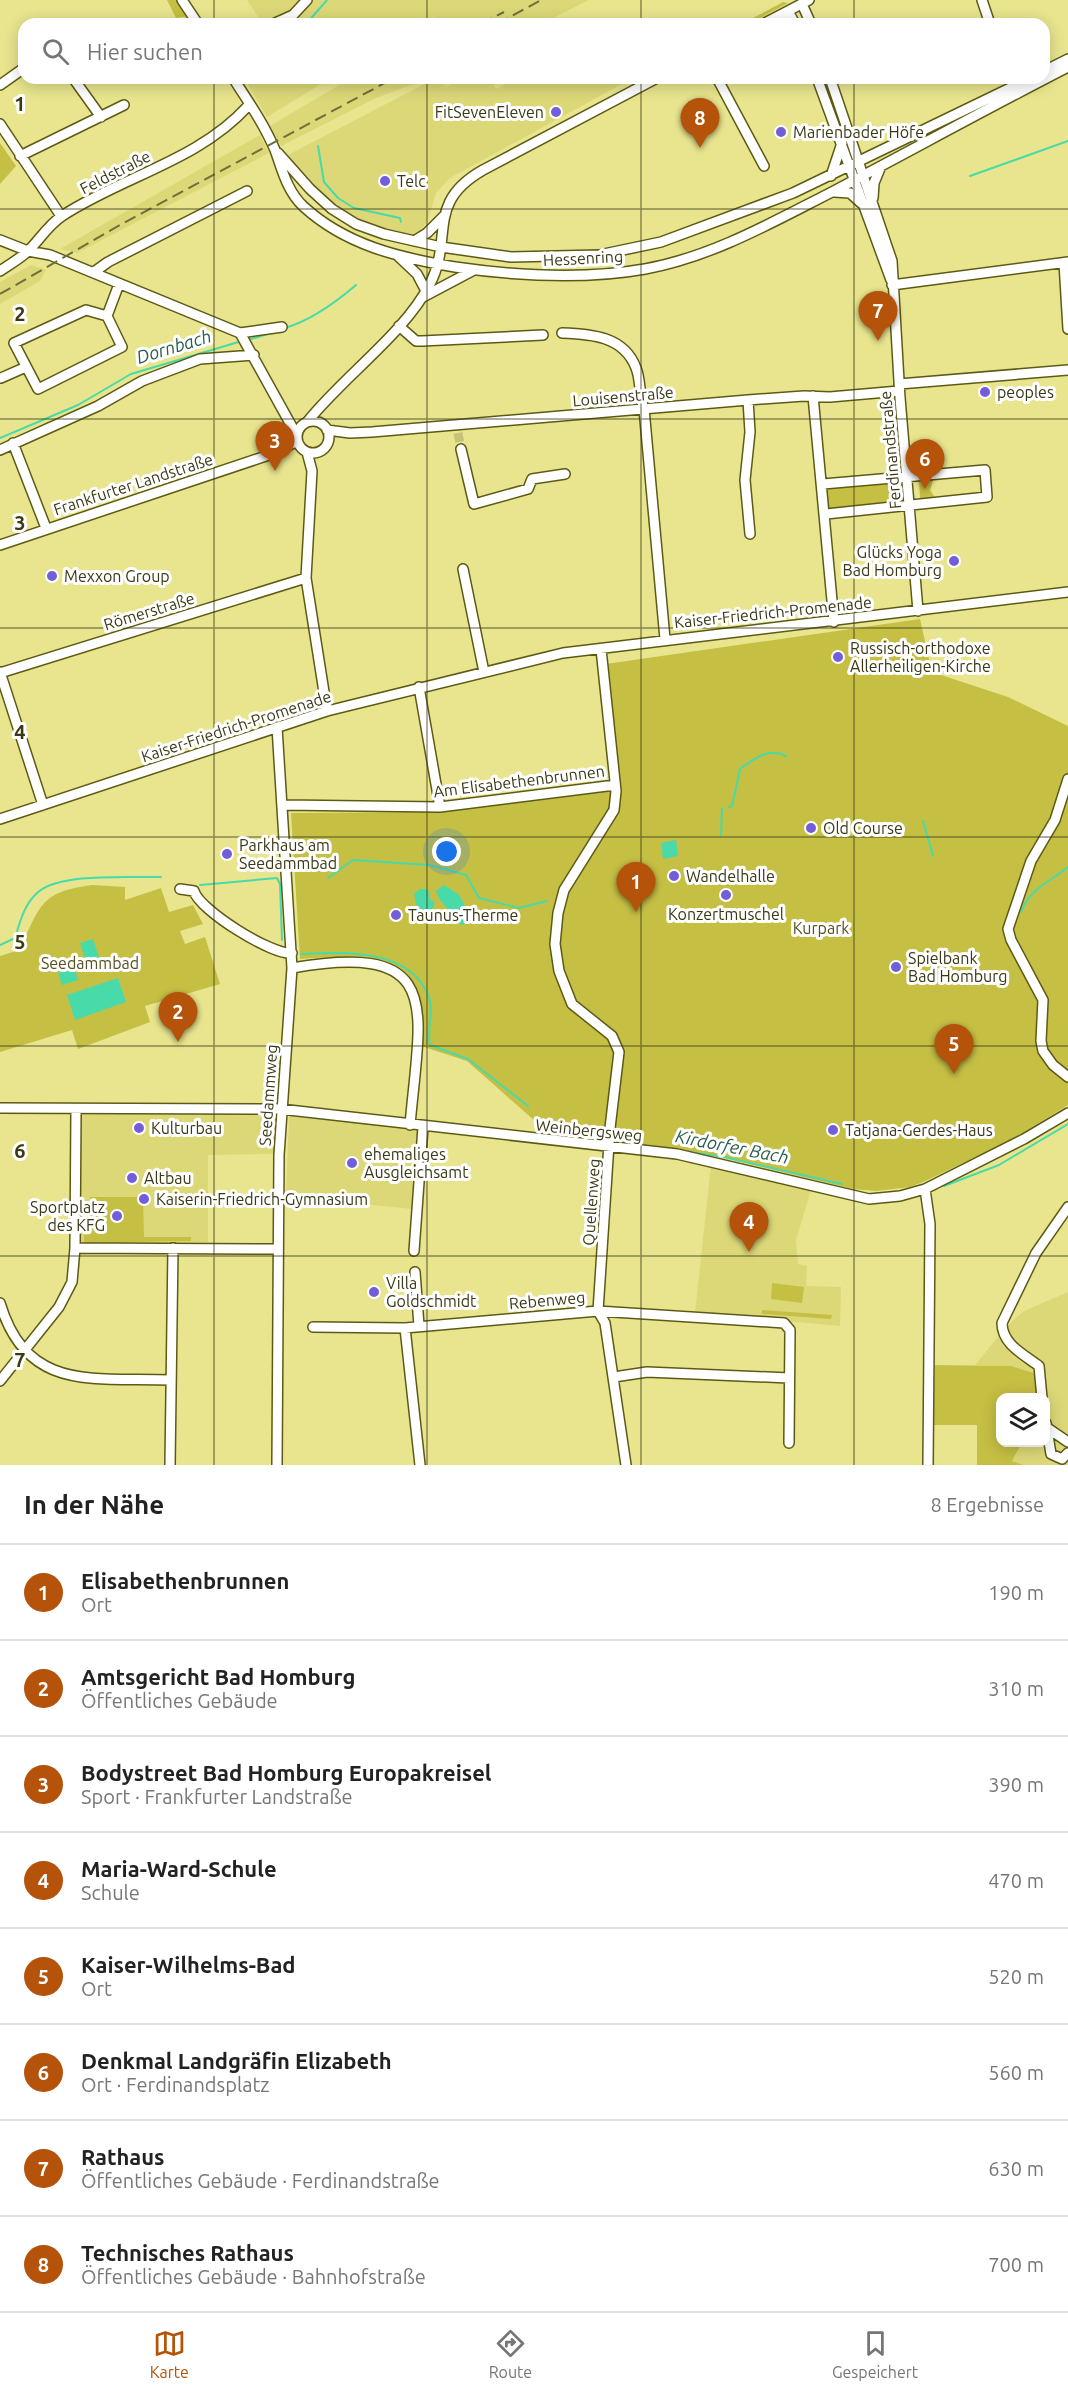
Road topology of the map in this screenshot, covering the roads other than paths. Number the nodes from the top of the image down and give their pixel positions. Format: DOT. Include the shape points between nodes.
graph roads {
  1 [pos="182,0"];
  2 [pos="307,0"];
  3 [pos="982,0"];
  4 [pos="806,2"];
  5 [pos="788,11"];
  6 [pos="194,18"];
  7 [pos="286,18"];
  8 [pos="775,18"];
  9 [pos="792,18"];
  10 [pos="810,18"];
  11 [pos="988,18"];
  12 [pos="1068,59"];
  13 [pos="1068,67"];
  14 [pos="1050,68"];
  15 [pos="18,73"];
  16 [pos="1050,77"];
  17 [pos="77,84"];
  18 [pos="237,84"];
  19 [pos="646,84"];
  20 [pos="720,84"];
  21 [pos="820,84"];
  22 [pos="832,84"];
  23 [pos="1009,84"];
  24 [pos="1036,84"];
  25 [pos="0,85"];
  26 [pos="240,89"];
  27 [pos="124,105"];
  28 [pos="248,106"];
  29 [pos="101,117"];
  30 [pos="0,124"];
  31 [pos="261,124"];
  32 [pos="846,142"];
  33 [pos="274,149"];
  34 [pos="875,154"];
  35 [pos="20,156"];
  36 [pos="854,164"];
  37 [pos="764,166"];
  38 [pos="881,166"];
  39 [pos="831,176"];
  40 [pos="859,178"];
  41 [pos="246,191"];
  42 [pos="831,192"];
  43 [pos="869,206"];
  44 [pos="61,216"];
  45 [pos="444,216"];
  46 [pos="0,240"];
  47 [pos="414,241"];
  48 [pos="441,247"];
  49 [pos="28,251"];
  50 [pos="397,256"];
  51 [pos="578,257"];
  52 [pos="1066,263"];
  53 [pos="437,264"];
  54 [pos="474,270"];
  55 [pos="0,271"];
  56 [pos="94,272"];
  57 [pos="580,275"];
  58 [pos="118,284"];
  59 [pos="892,285"];
  60 [pos="424,295"];
  61 [pos="107,316"];
  62 [pos="399,326"];
  63 [pos="282,327"];
  64 [pos="1068,329"];
  65 [pos="562,333"];
  66 [pos="241,334"];
  67 [pos="543,335"];
  68 [pos="252,352"];
  69 [pos="26,366"];
  70 [pos="1068,370"];
  71 [pos="1,378"];
  72 [pos="899,387"];
  73 [pos="813,396"];
  74 [pos="748,400"];
  75 [pos="326,401"];
  76 [pos="644,409"];
  77 [pos="282,410"];
  78 [pos="319,422"];
  79 [pos="305,423"];
  80 [pos="327,430"];
  81 [pos="350,433"];
  82 [pos="297,437"];
  83 [pos="13,443"];
  84 [pos="324,448"];
  85 [pos="461,449"];
  86 [pos="0,450"];
  87 [pos="305,452"];
  88 [pos="275,453"];
  89 [pos="312,471"];
  90 [pos="565,474"];
  91 [pos="907,476"];
  92 [pos="823,484"];
  93 [pos="910,506"];
  94 [pos="826,514"];
  95 [pos="46,528"];
  96 [pos="750,534"];
  97 [pos="0,545"];
  98 [pos="463,569"];
  99 [pos="306,578"];
  100 [pos="1068,592"];
  101 [pos="918,612"];
  102 [pos="834,622"];
  103 [pos="665,639"];
  104 [pos="601,649"];
  105 [pos="484,672"];
  106 [pos="0,673"];
  107 [pos="418,687"];
  108 [pos="327,711"];
  109 [pos="277,727"];
  110 [pos="1068,779"];
  111 [pos="615,785"];
  112 [pos="44,805"];
  113 [pos="283,805"];
  114 [pos="440,807"];
  115 [pos="0,819"];
  116 [pos="180,889"];
  117 [pos="292,953"];
  118 [pos="292,968"];
  119 [pos="1068,1077"];
  120 [pos="0,1108"];
  121 [pos="280,1109"];
  122 [pos="76,1110"];
  123 [pos="1068,1113"];
  124 [pos="410,1125"];
  125 [pos="423,1126"];
  126 [pos="609,1147"];
  127 [pos="926,1190"];
  128 [pos="1068,1207"];
  129 [pos="75,1248"];
  130 [pos="173,1248"];
  131 [pos="278,1249"];
  132 [pos="414,1251"];
  133 [pos="415,1272"];
  134 [pos="0,1303"];
  135 [pos="598,1311"];
  136 [pos="419,1326"];
  137 [pos="313,1327"];
  138 [pos="405,1328"];
  139 [pos="25,1353"];
  140 [pos="614,1377"];
  141 [pos="789,1378"];
  142 [pos="171,1380"];
  143 [pos="0,1382"];
  144 [pos="1041,1393"];
  145 [pos="1050,1428"];
  146 [pos="1068,1442"];
  147 [pos="789,1443"];
  148 [pos="1050,1447"];
  149 [pos="1068,1454"];
  150 [pos="170,1465"];
  151 [pos="277,1465"];
  152 [pos="420,1465"];
  153 [pos="626,1465"];
  154 [pos="928,1465"];
  1 -- 6 [label="street"];
  2 -- 7 [label="street"];
  3 -- 11 [label="street"];
  4 -- 5 [label="street"];
  4 -- 10 [label="street"];
  5 -- 8 [label="street"];
  5 -- 9 [label="street"];
  12 -- 14 [label="street"];
  13 -- 16 [label="street, Hessenring"];
  15 -- 25 [label="street"];
  17 -- 29 [label="street"];
  18 -- 26 [label="street"];
  19 -- 45 [label="street" via="466,181 448,202"];
  20 -- 37 [label="street"];
  21 -- 32 [label="street"];
  22 -- 32 [label="street"];
  23 -- 34 [label="street, Hessenring"];
  24 -- 38 [label="street, Hessenring"];
  26 -- 28 [label="street"];
  26 -- 31 [label="street"];
  27 -- 29 [label="street"];
  28 -- 31 [label="street"];
  28 -- 44 [label="street, Feldstraße" via="214,138"];
  29 -- 35 [label="street"];
  30 -- 35 [label="street"];
  31 -- 33 [label="street"];
  32 -- 34 [label="street"];
  32 -- 36 [label="street, Ferdinandstraße"];
  32 -- 39 [label="street"];
  33 -- 47 [label="street, Hessenring" via="310,189 345,218"];
  33 -- 50 [label="street, Hessenring" via="303,206 357,241"];
  34 -- 36 [label="street, Hessenring"];
  35 -- 44 [label="street"];
  36 -- 39 [label="street, Hessenring"];
  36 -- 40 [label="street, Ferdinandstraße"];
  38 -- 40 [label="street, Hessenring"];
  38 -- 43 [label="street"];
  39 -- 51 [label="street, Hessenring" via="670,239 622,252"];
  40 -- 42 [label="street, Hessenring"];
  40 -- 43 [label="street, Ferdinandstraße"];
  41 -- 56 [label="street"];
  42 -- 43 [label="street" via="850,193"];
  42 -- 57 [label="street, Hessenring" via="699,254 644,269"];
  43 -- 59 [label="street, Ferdinandstraße" via="892,261"];
  44 -- 49 [label="street, Feldstraße"];
  45 -- 47 [label="street"];
  45 -- 48 [label="street"];
  46 -- 49 [label="street"];
  47 -- 48 [label="street, Hessenring"];
  48 -- 51 [label="street, Hessenring" via="512,257"];
  48 -- 53 [label="street"];
  49 -- 55 [label="street, Feldstraße"];
  49 -- 56 [label="street"];
  50 -- 53 [label="street, Hessenring"];
  50 -- 60 [label="street" via="417,274"];
  51 -- 57 [label="street"];
  52 -- 59 [label="street"];
  52 -- 64 [label="street"];
  53 -- 54 [label="street, Hessenring"];
  53 -- 60 [label="street"];
  54 -- 57 [label="street, Hessenring"];
  54 -- 60 [label="street"];
  56 -- 58 [label="street"];
  58 -- 61 [label="street"];
  58 -- 66 [label="street"];
  59 -- 72 [label="street, Ferdinandstraße"];
  60 -- 62 [label="street"];
  61 -- 69 [label="street" via="86,310 14,343"];
  61 -- 69 [label="street" via="122,347 38,389"];
  62 -- 67 [label="street" via="422,341"];
  62 -- 75 [label="street"];
  63 -- 66 [label="street"];
  65 -- 76 [label="street" via="590,334 622,346 637,369"];
  66 -- 68 [label="street"];
  68 -- 77 [label="street"];
  68 -- 83 [label="street" via="200,359 142,381 98,406"];
  69 -- 71 [label="street"];
  70 -- 72 [label="street, Louisenstraße"];
  72 -- 73 [label="street, Louisenstraße"];
  72 -- 91 [label="street, Ferdinandstraße"];
  73 -- 74 [label="street, Louisenstraße"];
  73 -- 92 [label="street"];
  74 -- 76 [label="street, Louisenstraße"];
  74 -- 96 [label="street" via="750,432 745,480"];
  75 -- 78 [label="street"];
  75 -- 79 [label="street"];
  76 -- 81 [label="street, Louisenstraße" via="458,429"];
  76 -- 103 [label="street"];
  77 -- 79 [label="street" via="294,421"];
  77 -- 82 [label="street"];
  78 -- 79 [label="street"];
  78 -- 80 [label="street"];
  79 -- 82 [label="street"];
  80 -- 81 [label="street, Louisenstraße"];
  80 -- 84 [label="street"];
  81 -- 84 [label="street, Louisenstraße"];
  82 -- 87 [label="street"];
  82 -- 88 [label="street, Frankfurter Landstraße"];
  83 -- 86 [label="street"];
  83 -- 95 [label="street"];
  84 -- 87 [label="street"];
  84 -- 89 [label="street"];
  85 -- 90 [label="street" via="474,504 528,489 532,479"];
  87 -- 88 [label="street, Frankfurter Landstraße"];
  87 -- 89 [label="street"];
  88 -- 95 [label="street, Frankfurter Landstraße"];
  89 -- 99 [label="street"];
  91 -- 92 [label="street"];
  91 -- 93 [label="street, Ferdinandstraße"];
  91 -- 93 [label="street" via="985,470 987,497"];
  92 -- 94 [label="street"];
  93 -- 94 [label="street"];
  93 -- 101 [label="street, Ferdinandstraße"];
  94 -- 102 [label="street"];
  95 -- 97 [label="street, Frankfurter Landstraße"];
  98 -- 105 [label="street"];
  99 -- 106 [label="street, Römerstraße"];
  99 -- 108 [label="street"];
  100 -- 101 [label="street, Kaiser-Friedrich-Promenade"];
  101 -- 102 [label="street, Kaiser-Friedrich-Promenade"];
  102 -- 103 [label="street, Kaiser-Friedrich-Promenade"];
  103 -- 104 [label="street, Kaiser-Friedrich-Promenade"];
  104 -- 105 [label="street, Kaiser-Friedrich-Promenade" via="563,653"];
  104 -- 111 [label="street, Quellenweg"];
  105 -- 107 [label="street, Kaiser-Friedrich-Promenade"];
  106 -- 112 [label="street"];
  107 -- 108 [label="street, Kaiser-Friedrich-Promenade"];
  107 -- 114 [label="street"];
  108 -- 109 [label="street, Kaiser-Friedrich-Promenade"];
  109 -- 112 [label="street, Kaiser-Friedrich-Promenade"];
  109 -- 113 [label="street, Seedammweg"];
  110 -- 119 [label="street" via="1055,820 1031,861 1008,929 1043,1000 1043,1051"];
  111 -- 114 [label="street, Am Elisabethenbrunnen"];
  111 -- 126 [label="street, Quellenweg" via="614,810 564,890 555,944 572,1004 612,1036 619,1052"];
  112 -- 115 [label="street, Kaiser-Friedrich-Promenade"];
  113 -- 114 [label="street, Am Elisabethenbrunnen"];
  113 -- 117 [label="street, Seedammweg"];
  116 -- 117 [label="street" via="194,891 201,904 255,939 286,954"];
  117 -- 118 [label="street, Seedammweg"];
  118 -- 121 [label="street, Seedammweg"];
  118 -- 124 [label="street" via="334,960 356,961 393,969 407,981 417,999 418,1049"];
  120 -- 122 [label="street, Weinbergsweg"];
  121 -- 122 [label="street, Weinbergsweg"];
  121 -- 124 [label="street, Weinbergsweg"];
  121 -- 131 [label="street, Seedammweg"];
  122 -- 129 [label="street"];
  123 -- 127 [label="street, Weinbergsweg"];
  124 -- 125 [label="street, Weinbergsweg"];
  125 -- 126 [label="street, Weinbergsweg"];
  125 -- 132 [label="street"];
  126 -- 127 [label="street, Weinbergsweg" via="677,1154 869,1199"];
  126 -- 135 [label="street, Quellenweg"];
  127 -- 154 [label="street" via="930,1224"];
  128 -- 144 [label="street" via="1035,1253 1002,1323 1008,1342 1038,1366"];
  129 -- 130 [label="street"];
  129 -- 139 [label="street" via="72,1282"];
  130 -- 131 [label="street"];
  130 -- 142 [label="street"];
  131 -- 151 [label="street, Seedammweg"];
  133 -- 136 [label="street"];
  134 -- 139 [label="street" via="7,1326"];
  135 -- 136 [label="street, Rebenweg"];
  135 -- 140 [label="street, Quellenweg" via="605,1323"];
  135 -- 141 [label="street, Rebenweg" via="784,1323 790,1330"];
  136 -- 138 [label="street, Rebenweg"];
  137 -- 138 [label="street, Rebenweg"];
  138 -- 152 [label="street"];
  139 -- 142 [label="street" via="70,1377"];
  139 -- 143 [label="street"];
  140 -- 141 [label="street" via="647,1372"];
  140 -- 153 [label="street, Quellenweg"];
  141 -- 147 [label="street"];
  142 -- 150 [label="street"];
  145 -- 146 [label="street"];
  148 -- 149 [label="street" via="1051,1454 1062,1459"];
}
